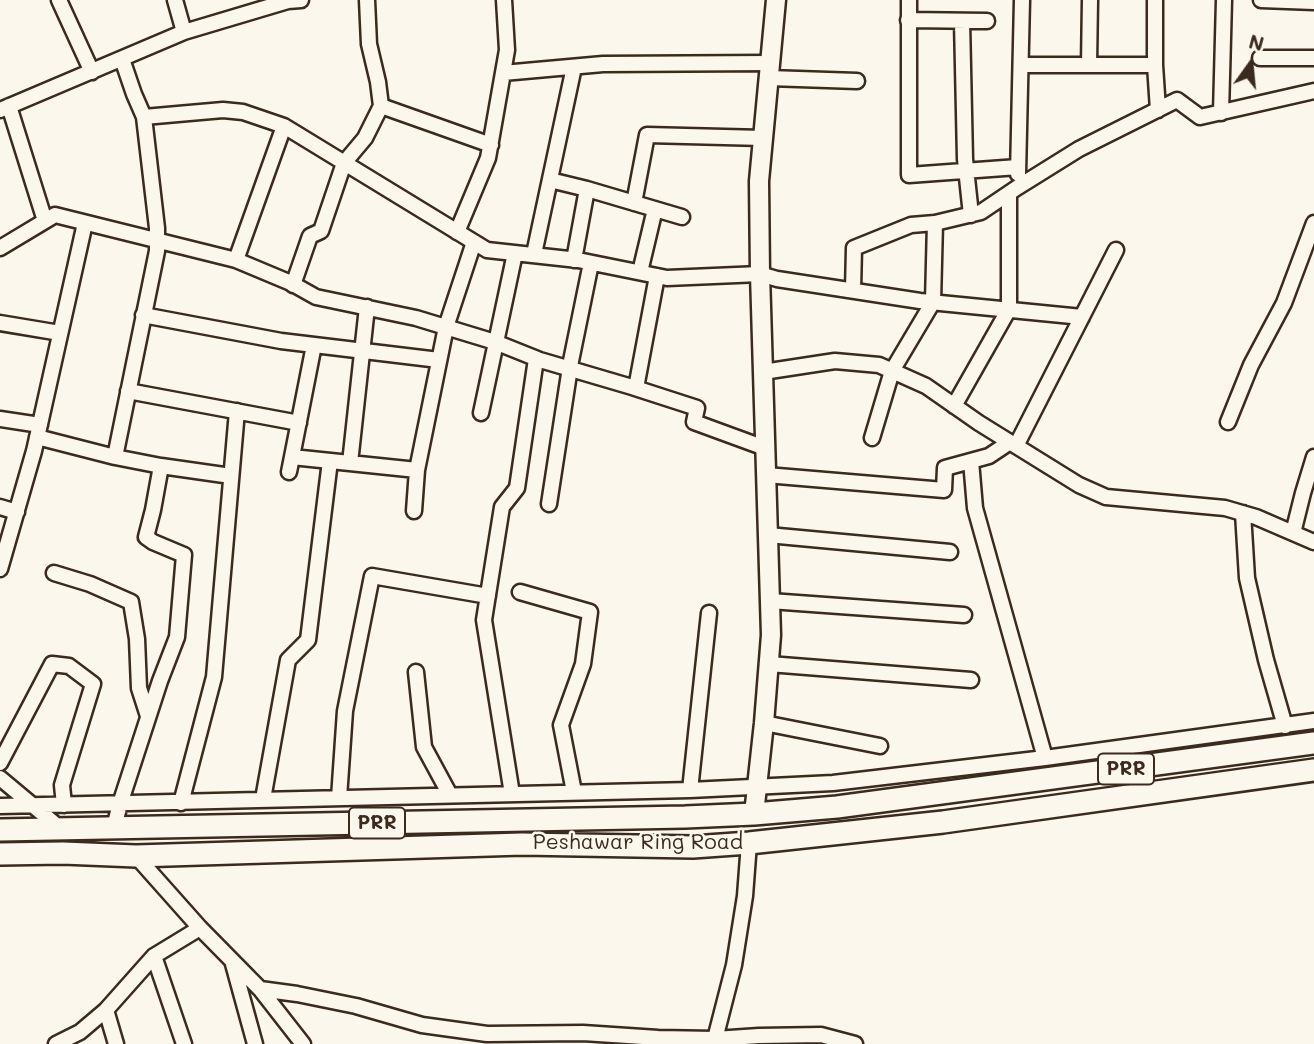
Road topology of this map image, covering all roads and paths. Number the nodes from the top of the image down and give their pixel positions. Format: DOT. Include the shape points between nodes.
graph roads {
  1 [pos="59,0"];
  2 [pos="175,0"];
  3 [pos="302,0"];
  4 [pos="367,0"];
  5 [pos="505,0"];
  6 [pos="776,0"];
  7 [pos="909,0"];
  8 [pos="1022,0"];
  9 [pos="1090,0"];
  10 [pos="1155,0"];
  11 [pos="1224,0"];
  12 [pos="1261,0"];
  13 [pos="1314,2"];
  14 [pos="908,20"];
  15 [pos="962,21"];
  16 [pos="987,21"];
  17 [pos="184,32"];
  18 [pos="1260,58"];
  19 [pos="1314,58"];
  20 [pos="122,59"];
  21 [pos="1021,65"];
  22 [pos="1089,65"];
  23 [pos="1155,65"];
  24 [pos="574,67"];
  25 [pos="769,70"];
  26 [pos="92,72"];
  27 [pos="503,73"];
  28 [pos="857,82"];
  29 [pos="1314,91"];
  30 [pos="381,106"];
  31 [pos="4,108"];
  32 [pos="1158,110"];
  33 [pos="1221,113"];
  34 [pos="144,117"];
  35 [pos="284,126"];
  36 [pos="763,138"];
  37 [pos="491,145"];
  38 [pos="344,163"];
  39 [pos="1018,167"];
  40 [pos="967,170"];
  41 [pos="550,180"];
  42 [pos="587,189"];
  43 [pos="1013,190"];
  44 [pos="634,202"];
  45 [pos="655,209"];
  46 [pos="971,215"];
  47 [pos="682,217"];
  48 [pos="45,221"];
  49 [pos="85,223"];
  50 [pos="935,223"];
  51 [pos="1314,223"];
  52 [pos="457,232"];
  53 [pos="157,240"];
  54 [pos="474,242"];
  55 [pos="0,248"];
  56 [pos="1116,250"];
  57 [pos="515,253"];
  58 [pos="534,254"];
  59 [pos="236,260"];
  60 [pos="574,260"];
  61 [pos="592,263"];
  62 [pos="640,272"];
  63 [pos="760,274"];
  64 [pos="657,276"];
  65 [pos="293,285"];
  66 [pos="853,290"];
  67 [pos="933,302"];
  68 [pos="367,307"];
  69 [pos="1009,309"];
  70 [pos="143,316"];
  71 [pos="1083,317"];
  72 [pos="0,323"];
  73 [pos="446,327"];
  74 [pos="60,333"];
  75 [pos="495,342"];
  76 [pos="314,345"];
  77 [pos="363,352"];
  78 [pos="536,359"];
  79 [pos="439,360"];
  80 [pos="569,369"];
  81 [pos="892,371"];
  82 [pos="763,372"];
  83 [pos="636,388"];
  84 [pos="128,391"];
  85 [pos="954,406"];
  86 [pos="237,411"];
  87 [pos="481,413"];
  88 [pos="0,419"];
  89 [pos="1228,422"];
  90 [pos="299,423"];
  91 [pos="38,431"];
  92 [pos="872,438"];
  93 [pos="1013,444"];
  94 [pos="765,448"];
  95 [pos="115,457"];
  96 [pos="292,457"];
  97 [pos="1314,457"];
  98 [pos="330,461"];
  99 [pos="971,461"];
  100 [pos="350,463"];
  101 [pos="161,466"];
  102 [pos="417,470"];
  103 [pos="289,472"];
  104 [pos="766,475"];
  105 [pos="231,476"];
  106 [pos="1308,495"];
  107 [pos="548,505"];
  108 [pos="0,506"];
  109 [pos="414,510"];
  110 [pos="17,512"];
  111 [pos="1243,513"];
  112 [pos="1293,533"];
  113 [pos="768,535"];
  114 [pos="1314,542"];
  115 [pos="950,552"];
  116 [pos="0,569"];
  117 [pos="54,573"];
  118 [pos="520,592"];
  119 [pos="488,596"];
  120 [pos="770,601"];
  121 [pos="709,613"];
  122 [pos="964,615"];
  123 [pos="768,664"];
  124 [pos="416,672"];
  125 [pos="971,680"];
  126 [pos="149,716"];
  127 [pos="1314,721"];
  128 [pos="765,723"];
  129 [pos="1285,726"];
  130 [pos="1306,744"];
  131 [pos="880,746"];
  132 [pos="1045,758"];
  133 [pos="0,763"];
  134 [pos="1308,770"];
  135 [pos="0,778"];
  136 [pos="758,788"];
  137 [pos="690,790"];
  138 [pos="574,792"];
  139 [pos="512,794"];
  140 [pos="450,795"];
  141 [pos="339,798"];
  142 [pos="263,799"];
  143 [pos="181,803"];
  144 [pos="120,804"];
  145 [pos="35,805"];
  146 [pos="64,805"];
  147 [pos="0,806"];
  148 [pos="754,814"];
  149 [pos="114,827"];
  150 [pos="61,829"];
  151 [pos="0,830"];
  152 [pos="749,843"];
  153 [pos="0,854"];
  154 [pos="136,856"];
  155 [pos="200,928"];
  156 [pos="154,957"];
  157 [pos="232,960"];
  158 [pos="260,989"];
  159 [pos="106,1010"];
  160 [pos="713,1042"];
  161 [pos="56,1044"];
  162 [pos="116,1044"];
  163 [pos="184,1044"];
  164 [pos="256,1044"];
  165 [pos="303,1044"];
  166 [pos="855,1044"];
  1 -- 26 [label="street"];
  2 -- 17 [label="street"];
  3 -- 17 [label="street"];
  4 -- 30 [label="street" via="369,44"];
  5 -- 27 [label="street"];
  6 -- 25 [label="main road"];
  7 -- 14 [label="street"];
  8 -- 21 [label="street"];
  9 -- 22 [label="street"];
  10 -- 23 [label="street"];
  11 -- 33 [label="street"];
  12 -- 13 [label="street"];
  14 -- 15 [label="street"];
  14 -- 40 [label="street" via="909,175"];
  15 -- 16 [label="street"];
  15 -- 40 [label="street"];
  17 -- 20 [label="street"];
  18 -- 19 [label="street"];
  20 -- 26 [label="street"];
  20 -- 34 [label="street"];
  21 -- 22 [label="street"];
  21 -- 39 [label="street"];
  22 -- 23 [label="street"];
  23 -- 32 [label="street"];
  24 -- 25 [label="street"];
  24 -- 27 [label="street"];
  24 -- 41 [label="street"];
  25 -- 28 [label="street"];
  25 -- 36 [label="main road"];
  26 -- 31 [label="street"];
  27 -- 37 [label="street"];
  29 -- 33 [label="street"];
  30 -- 37 [label="street"];
  30 -- 38 [label="street" via="365,138"];
  31 -- 48 [label="street"];
  32 -- 33 [label="street" via="1177,100 1200,117"];
  32 -- 43 [label="street" via="1079,149"];
  34 -- 35 [label="street" via="223,110"];
  34 -- 53 [label="street"];
  35 -- 38 [label="street"];
  35 -- 59 [label="street"];
  36 -- 44 [label="street" via="648,135"];
  36 -- 63 [label="main road"];
  37 -- 52 [label="street"];
  38 -- 52 [label="street"];
  38 -- 65 [label="street" via="321,231 310,236"];
  39 -- 40 [label="street"];
  39 -- 43 [label="street"];
  40 -- 46 [label="street"];
  41 -- 42 [label="street"];
  41 -- 58 [label="street"];
  42 -- 44 [label="street"];
  42 -- 60 [label="street"];
  43 -- 46 [label="street"];
  43 -- 69 [label="street"];
  44 -- 45 [label="street"];
  45 -- 47 [label="street"];
  45 -- 62 [label="street"];
  46 -- 50 [label="street"];
  48 -- 49 [label="street" via="55,215"];
  48 -- 55 [label="street"];
  49 -- 53 [label="street"];
  49 -- 74 [label="street"];
  50 -- 66 [label="street" via="911,225 854,248"];
  50 -- 67 [label="street"];
  51 -- 89 [label="street" via="1284,303"];
  52 -- 54 [label="street"];
  53 -- 59 [label="street"];
  53 -- 70 [label="street"];
  54 -- 57 [label="street" via="487,250"];
  54 -- 73 [label="street"];
  56 -- 71 [label="street"];
  57 -- 58 [label="street"];
  57 -- 75 [label="street"];
  58 -- 60 [label="street"];
  59 -- 65 [label="street"];
  60 -- 61 [label="street"];
  61 -- 62 [label="street"];
  61 -- 80 [label="street"];
  62 -- 64 [label="street"];
  63 -- 64 [label="street"];
  63 -- 66 [label="street"];
  63 -- 82 [label="main road"];
  64 -- 83 [label="street"];
  65 -- 68 [label="street" via="316,297"];
  66 -- 67 [label="street"];
  67 -- 69 [label="street"];
  67 -- 81 [label="street"];
  68 -- 73 [label="street"];
  68 -- 77 [label="street"];
  69 -- 71 [label="street"];
  69 -- 85 [label="street"];
  70 -- 76 [label="street"];
  70 -- 84 [label="street"];
  71 -- 93 [label="street"];
  72 -- 74 [label="street"];
  73 -- 75 [label="street"];
  73 -- 79 [label="street"];
  74 -- 91 [label="street"];
  75 -- 78 [label="street"];
  75 -- 87 [label="street"];
  76 -- 77 [label="street"];
  76 -- 90 [label="street"];
  77 -- 79 [label="street"];
  77 -- 100 [label="street"];
  78 -- 80 [label="street"];
  78 -- 119 [label="street" via="517,488 502,508"];
  79 -- 102 [label="street"];
  80 -- 83 [label="street"];
  80 -- 107 [label="street"];
  81 -- 82 [label="street" via="835,360"];
  81 -- 85 [label="street" via="926,386"];
  81 -- 92 [label="street"];
  82 -- 94 [label="main road"];
  83 -- 94 [label="street" via="696,408 694,422"];
  84 -- 86 [label="street"];
  84 -- 95 [label="street"];
  85 -- 93 [label="street"];
  86 -- 90 [label="street"];
  86 -- 105 [label="street"];
  88 -- 91 [label="street"];
  90 -- 96 [label="street"];
  91 -- 95 [label="street"];
  91 -- 110 [label="street"];
  93 -- 99 [label="street"];
  93 -- 111 [label="street" via="1107,497"];
  94 -- 104 [label="main road"];
  95 -- 101 [label="street"];
  96 -- 98 [label="street"];
  96 -- 103 [label="street"];
  97 -- 106 [label="street"];
  98 -- 100 [label="street"];
  98 -- 142 [label="street" via="308,640 288,660"];
  99 -- 104 [label="street" via="945,468 944,490"];
  99 -- 132 [label="street" via="975,508"];
  100 -- 102 [label="street"];
  101 -- 105 [label="street"];
  101 -- 126 [label="street" via="146,537 184,555 177,637"];
  102 -- 109 [label="street"];
  104 -- 113 [label="main road"];
  105 -- 143 [label="street" via="214,677"];
  106 -- 112 [label="street"];
  108 -- 110 [label="street"];
  110 -- 116 [label="street"];
  111 -- 112 [label="street"];
  111 -- 129 [label="street" via="1247,578"];
  112 -- 114 [label="street"];
  113 -- 115 [label="street"];
  113 -- 120 [label="main road"];
  117 -- 126 [label="street" via="131,602 139,688"];
  118 -- 138 [label="street" via="590,612 583,664 561,725"];
  119 -- 139 [label="street" via="484,620"];
  119 -- 141 [label="street" via="372,576 345,712"];
  120 -- 122 [label="street"];
  120 -- 123 [label="main road"];
  121 -- 137 [label="street"];
  123 -- 125 [label="street"];
  123 -- 128 [label="main road"];
  124 -- 140 [label="street" via="424,747"];
  126 -- 144 [label="street"];
  127 -- 129 [label="street"];
  128 -- 131 [label="street"];
  128 -- 136 [label="main road"];
  129 -- 132 [label="street"];
  130 -- 134 [label="highway"];
  130 -- 148 [label="highway, Peshawar Ring Road / PRR"];
  132 -- 136 [label="street"];
  133 -- 146 [label="street" via="52,664 69,666 93,684 62,785"];
  134 -- 152 [label="highway, Peshawar Ring Road / PRR"];
  135 -- 145 [label="street"];
  136 -- 137 [label="street"];
  136 -- 148 [label="main road"];
  137 -- 138 [label="street"];
  138 -- 139 [label="street"];
  139 -- 140 [label="street"];
  140 -- 141 [label="street"];
  141 -- 142 [label="street"];
  142 -- 143 [label="street"];
  143 -- 144 [label="street"];
  144 -- 146 [label="street"];
  144 -- 149 [label="street"];
  145 -- 146 [label="street"];
  145 -- 147 [label="street"];
  145 -- 150 [label="street"];
  148 -- 149 [label="highway, Peshawar Ring Road / PRR"];
  149 -- 150 [label="highway, Peshawar Ring Road / PRR"];
  150 -- 151 [label="highway, Peshawar Ring Road / PRR"];
  152 -- 154 [label="highway, Peshawar Ring Road / PRR" via="693,847 522,844"];
  152 -- 160 [label="street" via="734,965"];
  153 -- 154 [label="highway, Peshawar Ring Road / PRR"];
  154 -- 155 [label="street"];
  155 -- 156 [label="street"];
  155 -- 157 [label="street"];
  156 -- 159 [label="street"];
  156 -- 163 [label="street"];
  157 -- 158 [label="street"];
  157 -- 164 [label="street"];
  158 -- 160 [label="street" via="356,1006 422,1025 487,1034 583,1033"];
  158 -- 165 [label="street"];
  159 -- 161 [label="street" via="80,1032"];
  159 -- 162 [label="street"];
  160 -- 166 [label="street" via="821,1035"];
}
